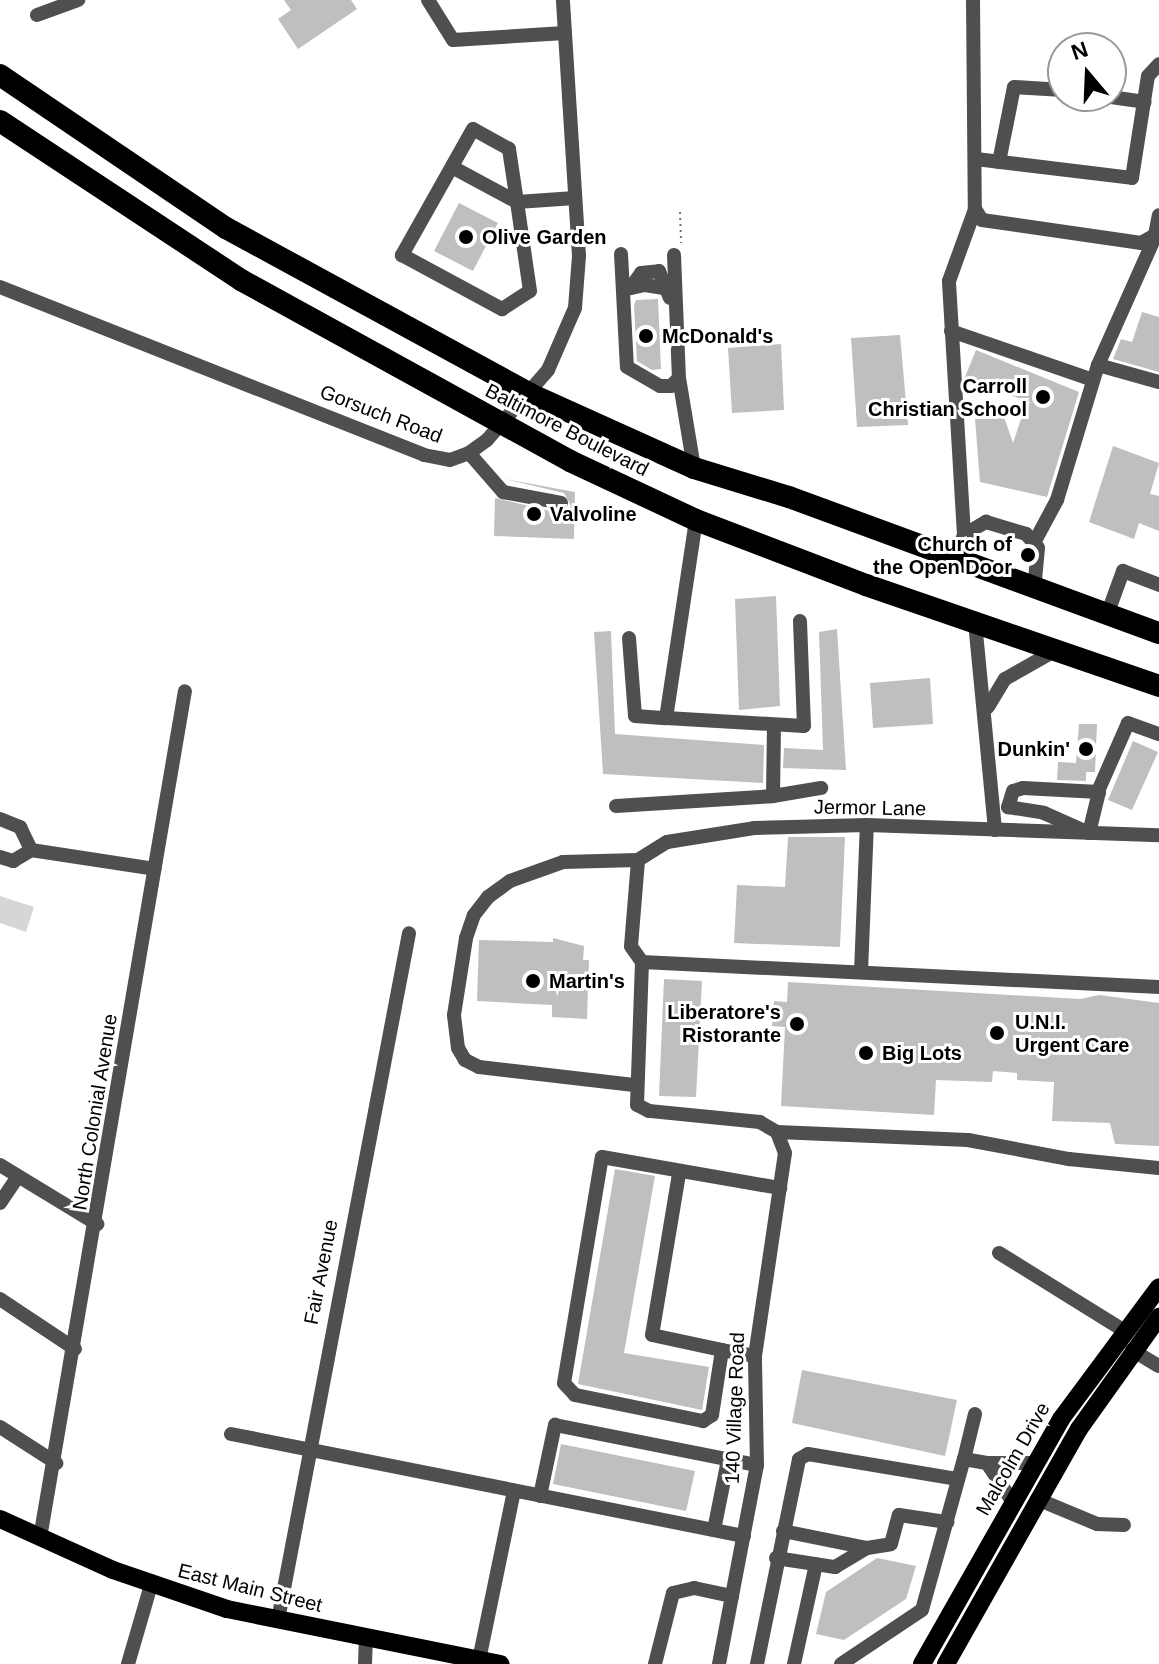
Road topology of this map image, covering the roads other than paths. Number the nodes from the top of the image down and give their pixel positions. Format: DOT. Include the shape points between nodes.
graph roads {
  1 [pos="78,0"];
  2 [pos="428,0"];
  3 [pos="563,0"];
  4 [pos="973,0"];
  5 [pos="37,15"];
  6 [pos="565,33"];
  7 [pos="1159,64"];
  8 [pos="0,75"];
  9 [pos="1047,89"];
  10 [pos="1127,99"];
  11 [pos="1145,102"];
  12 [pos="0,122"];
  13 [pos="976,159"];
  14 [pos="999,162"];
  15 [pos="452,167"];
  16 [pos="575,198"];
  17 [pos="517,202"];
  18 [pos="975,209"];
  19 [pos="1159,215"];
  20 [pos="1157,236"];
  21 [pos="621,254"];
  22 [pos="674,255"];
  23 [pos="0,287"];
  24 [pos="626,290"];
  25 [pos="679,325"];
  26 [pos="951,331"];
  27 [pos="1098,365"];
  28 [pos="679,378"];
  29 [pos="1093,380"];
  30 [pos="1159,382"];
  31 [pos="530,394"];
  32 [pos="501,425"];
  33 [pos="469,453"];
  34 [pos="694,468"];
  35 [pos="561,503"];
  36 [pos="696,520"];
  37 [pos="964,535"];
  38 [pos="1035,541"];
  39 [pos="954,561"];
  40 [pos="1159,585"];
  41 [pos="1034,590"];
  42 [pos="1107,615"];
  43 [pos="800,621"];
  44 [pos="975,622"];
  45 [pos="1159,633"];
  46 [pos="629,638"];
  47 [pos="1056,650"];
  48 [pos="1159,686"];
  49 [pos="185,691"];
  50 [pos="987,711"];
  51 [pos="666,718"];
  52 [pos="774,728"];
  53 [pos="1159,734"];
  54 [pos="821,788"];
  55 [pos="1099,792"];
  56 [pos="773,796"];
  57 [pos="616,806"];
  58 [pos="0,819"];
  59 [pos="867,825"];
  60 [pos="995,830"];
  61 [pos="1089,833"];
  62 [pos="1159,835"];
  63 [pos="31,850"];
  64 [pos="0,857"];
  65 [pos="638,860"];
  66 [pos="155,869"];
  67 [pos="409,933"];
  68 [pos="642,962"];
  69 [pos="861,972"];
  70 [pos="1159,987"];
  71 [pos="634,1085"];
  72 [pos="777,1132"];
  73 [pos="0,1165"];
  74 [pos="1159,1168"];
  75 [pos="679,1174"];
  76 [pos="18,1176"];
  77 [pos="780,1188"];
  78 [pos="0,1203"];
  79 [pos="97,1224"];
  80 [pos="999,1253"];
  81 [pos="1159,1287"];
  82 [pos="0,1299"];
  83 [pos="1159,1317"];
  84 [pos="1123,1330"];
  85 [pos="75,1349"];
  86 [pos="722,1350"];
  87 [pos="1132,1350"];
  88 [pos="755,1356"];
  89 [pos="1159,1366"];
  90 [pos="975,1414"];
  91 [pos="0,1427"];
  92 [pos="231,1434"];
  93 [pos="307,1449"];
  94 [pos="964,1459"];
  95 [pos="728,1460"];
  96 [pos="56,1463"];
  97 [pos="987,1463"];
  98 [pos="1037,1463"];
  99 [pos="757,1465"];
  100 [pos="958,1479"];
  101 [pos="514,1491"];
  102 [pos="540,1496"];
  103 [pos="1037,1499"];
  104 [pos="1014,1504"];
  105 [pos="0,1519"];
  106 [pos="947,1522"];
  107 [pos="1124,1525"];
  108 [pos="714,1530"];
  109 [pos="783,1531"];
  110 [pos="744,1536"];
  111 [pos="40,1538"];
  112 [pos="867,1548"];
  113 [pos="776,1558"];
  114 [pos="816,1564"];
  115 [pos="151,1585"];
  116 [pos="732,1596"];
  117 [pos="278,1620"];
  118 [pos="366,1637"];
  119 [pos="479,1660"];
  120 [pos="922,1661"];
  121 [pos="128,1664"];
  122 [pos="365,1664"];
  123 [pos="501,1664"];
  124 [pos="655,1664"];
  125 [pos="719,1664"];
  126 [pos="757,1664"];
  127 [pos="794,1664"];
  128 [pos="841,1664"];
  129 [pos="946,1664"];
  1 -- 5 [label="street"];
  2 -- 6 [label="street" via="453,40"];
  3 -- 6 [label="street"];
  4 -- 13 [label="street"];
  6 -- 16 [label="street"];
  7 -- 11 [label="street" via="1148,76"];
  8 -- 31 [label="highway, Baltimore Boulevard" via="226,228"];
  9 -- 14 [label="street" via="1014,87"];
  10 -- 11 [label="street"];
  11 -- 14 [label="street" via="1132,178"];
  12 -- 32 [label="highway, Baltimore Boulevard" via="241,280"];
  13 -- 14 [label="street"];
  13 -- 18 [label="street"];
  15 -- 17 [label="street"];
  15 -- 17 [label="street" via="473,129 509,149"];
  15 -- 17 [label="street" via="402,255 502,309 530,291"];
  16 -- 17 [label="street"];
  16 -- 31 [label="street" via="575,308 548,370"];
  18 -- 20 [label="street" via="982,220 996,223 1141,243"];
  18 -- 26 [label="street" via="949,281"];
  19 -- 20 [label="street"];
  20 -- 27 [label="street"];
  21 -- 24 [label="street"];
  22 -- 25 [label="street"];
  23 -- 33 [label="street, Gorsuch Road" via="424,455 450,460"];
  24 -- 25 [label="street" via="641,273 651,270 665,276"];
  24 -- 28 [label="street" via="627,367 660,386 671,386"];
  25 -- 28 [label="street"];
  26 -- 29 [label="street"];
  26 -- 37 [label="street"];
  27 -- 29 [label="street"];
  27 -- 30 [label="street"];
  28 -- 34 [label="street"];
  29 -- 38 [label="street" via="1057,500"];
  31 -- 32 [label="street"];
  31 -- 34 [label="highway, Baltimore Boulevard"];
  32 -- 33 [label="street"];
  32 -- 36 [label="highway, Baltimore Boulevard"];
  33 -- 35 [label="street" via="503,492"];
  34 -- 39 [label="highway, Baltimore Boulevard" via="789,497"];
  36 -- 44 [label="highway, Baltimore Boulevard"];
  36 -- 51 [label="street"];
  37 -- 38 [label="street" via="986,522 1008,526"];
  37 -- 39 [label="street"];
  38 -- 41 [label="street" via="1039,562"];
  39 -- 41 [label="highway, Baltimore Boulevard"];
  40 -- 42 [label="street" via="1123,571"];
  41 -- 42 [label="highway, Baltimore Boulevard"];
  42 -- 45 [label="highway, Baltimore Boulevard"];
  43 -- 52 [label="street" via="804,726"];
  44 -- 47 [label="highway, Baltimore Boulevard"];
  44 -- 50 [label="street"];
  46 -- 51 [label="street" via="635,716"];
  47 -- 48 [label="highway, Baltimore Boulevard"];
  47 -- 50 [label="street" via="1005,679"];
  49 -- 66 [label="street, North Colonial Avenue"];
  50 -- 60 [label="street"];
  51 -- 52 [label="street"];
  52 -- 56 [label="street"];
  53 -- 55 [label="street" via="1128,723"];
  54 -- 56 [label="street"];
  55 -- 61 [label="street"];
  55 -- 61 [label="street" via="1023,788 1008,798 1014,812 1044,813"];
  56 -- 57 [label="street"];
  58 -- 63 [label="street" via="20,827"];
  59 -- 60 [label="street, Jermor Lane"];
  59 -- 65 [label="street, Jermor Lane" via="754,828 667,842"];
  59 -- 69 [label="street"];
  60 -- 61 [label="street, Jermor Lane"];
  61 -- 62 [label="street, Jermor Lane"];
  63 -- 64 [label="street" via="13,861"];
  63 -- 66 [label="street"];
  65 -- 68 [label="street" via="631,946"];
  65 -- 71 [label="street" via="563,862 510,881 488,897 466,938 454,1015 458,1048 465,1060 479,1067"];
  66 -- 79 [label="street, North Colonial Avenue"];
  67 -- 93 [label="street, Fair Avenue"];
  68 -- 69 [label="street"];
  68 -- 71 [label="street"];
  69 -- 70 [label="street"];
  71 -- 72 [label="street" via="641,1109 760,1122"];
  72 -- 74 [label="street" via="968,1140 1069,1159"];
  72 -- 77 [label="street, 140 Village Road" via="785,1153"];
  73 -- 76 [label="street"];
  75 -- 77 [label="street"];
  75 -- 86 [label="street" via="652,1335"];
  75 -- 86 [label="street" via="602,1157 564,1383 575,1395 703,1421 712,1415"];
  76 -- 78 [label="street"];
  76 -- 79 [label="street"];
  77 -- 88 [label="street, 140 Village Road"];
  79 -- 85 [label="street, North Colonial Avenue"];
  80 -- 84 [label="street"];
  81 -- 84 [label="main road, Malcolm Drive"];
  82 -- 85 [label="street"];
  83 -- 87 [label="main road, Malcolm Drive"];
  84 -- 98 [label="main road, Malcolm Drive"];
  85 -- 96 [label="street, North Colonial Avenue"];
  86 -- 88 [label="street"];
  87 -- 89 [label="street"];
  87 -- 103 [label="main road, Malcolm Drive"];
  88 -- 99 [label="street, 140 Village Road"];
  90 -- 94 [label="street"];
  91 -- 96 [label="street"];
  92 -- 93 [label="street"];
  93 -- 101 [label="street"];
  93 -- 117 [label="street, Fair Avenue"];
  94 -- 97 [label="street"];
  94 -- 100 [label="street"];
  95 -- 99 [label="street"];
  95 -- 102 [label="street" via="555,1425"];
  95 -- 108 [label="street"];
  96 -- 111 [label="street, North Colonial Avenue"];
  97 -- 98 [label="street"];
  97 -- 104 [label="street"];
  98 -- 104 [label="main road, Malcolm Drive"];
  99 -- 110 [label="street, 140 Village Road"];
  100 -- 106 [label="street"];
  100 -- 109 [label="street" via="808,1454 799,1459"];
  101 -- 102 [label="street"];
  101 -- 119 [label="street"];
  102 -- 108 [label="street"];
  103 -- 107 [label="street" via="1097,1524"];
  103 -- 129 [label="main road, Malcolm Drive"];
  104 -- 120 [label="main road, Malcolm Drive"];
  105 -- 111 [label="main road, East Main Street"];
  106 -- 112 [label="street" via="899,1515 891,1544"];
  106 -- 128 [label="street" via="922,1610"];
  108 -- 110 [label="street"];
  109 -- 112 [label="street"];
  109 -- 113 [label="street"];
  110 -- 116 [label="street, 140 Village Road"];
  111 -- 115 [label="main road, East Main Street"];
  112 -- 114 [label="street" via="835,1567"];
  113 -- 114 [label="street"];
  113 -- 126 [label="street"];
  114 -- 127 [label="street"];
  115 -- 117 [label="main road, East Main Street"];
  115 -- 121 [label="street"];
  116 -- 124 [label="street" via="694,1588 673,1593"];
  116 -- 125 [label="street, 140 Village Road"];
  117 -- 118 [label="main road, East Main Street"];
  118 -- 119 [label="main road, East Main Street"];
  118 -- 122 [label="street"];
  119 -- 123 [label="main road, East Main Street"];
}
